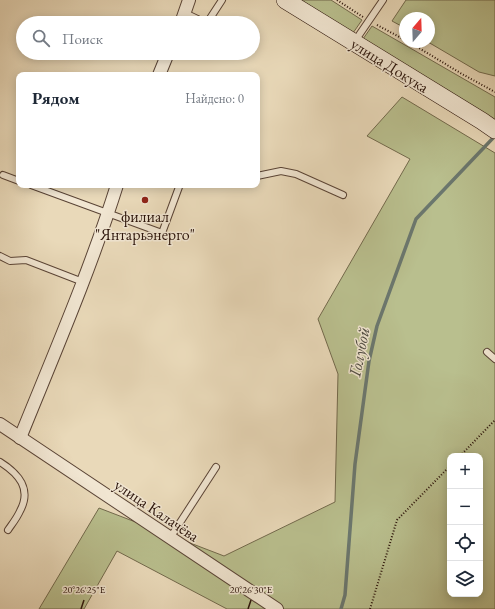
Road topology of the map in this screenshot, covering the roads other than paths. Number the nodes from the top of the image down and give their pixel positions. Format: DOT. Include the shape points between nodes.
graph roads {
  1 [pos="189,0"];
  2 [pos="222,0"];
  3 [pos="285,0"];
  4 [pos="383,0"];
  5 [pos="183,16"];
  6 [pos="212,16"];
  7 [pos="354,43"];
  8 [pos="165,60"];
  9 [pos="160,72"];
  10 [pos="495,130"];
  11 [pos="3,175"];
  12 [pos="260,175"];
  13 [pos="16,179"];
  14 [pos="39,188"];
  15 [pos="116,188"];
  16 [pos="179,188"];
  17 [pos="342,195"];
  18 [pos="108,213"];
  19 [pos="0,256"];
  20 [pos="83,282"];
  21 [pos="487,352"];
  22 [pos="495,359"];
  23 [pos="0,424"];
  24 [pos="20,438"];
  25 [pos="0,462"];
  26 [pos="216,467"];
  27 [pos="8,530"];
  28 [pos="170,538"];
  29 [pos="277,609"];
  1 -- 5 [label="street"];
  2 -- 6 [label="lane"];
  3 -- 7 [label="street, улица Докука"];
  4 -- 7 [label="lane"];
  7 -- 10 [label="street, улица Докука"];
  8 -- 9 [label="street"];
  11 -- 13 [label="lane"];
  12 -- 17 [label="lane" via="281,171 296,174"];
  14 -- 18 [label="lane"];
  15 -- 18 [label="street"];
  16 -- 18 [label="lane" via="162,233"];
  18 -- 20 [label="street"];
  19 -- 20 [label="lane" via="10,261 26,260"];
  20 -- 24 [label="street"];
  21 -- 22 [label="lane"];
  23 -- 24 [label="street, улица Калачёва"];
  24 -- 28 [label="street, улица Калачёва"];
  25 -- 27 [label="lane" via="18,476 24,486 21,510"];
  26 -- 28 [label="lane"];
  28 -- 29 [label="street, улица Калачёва"];
}
